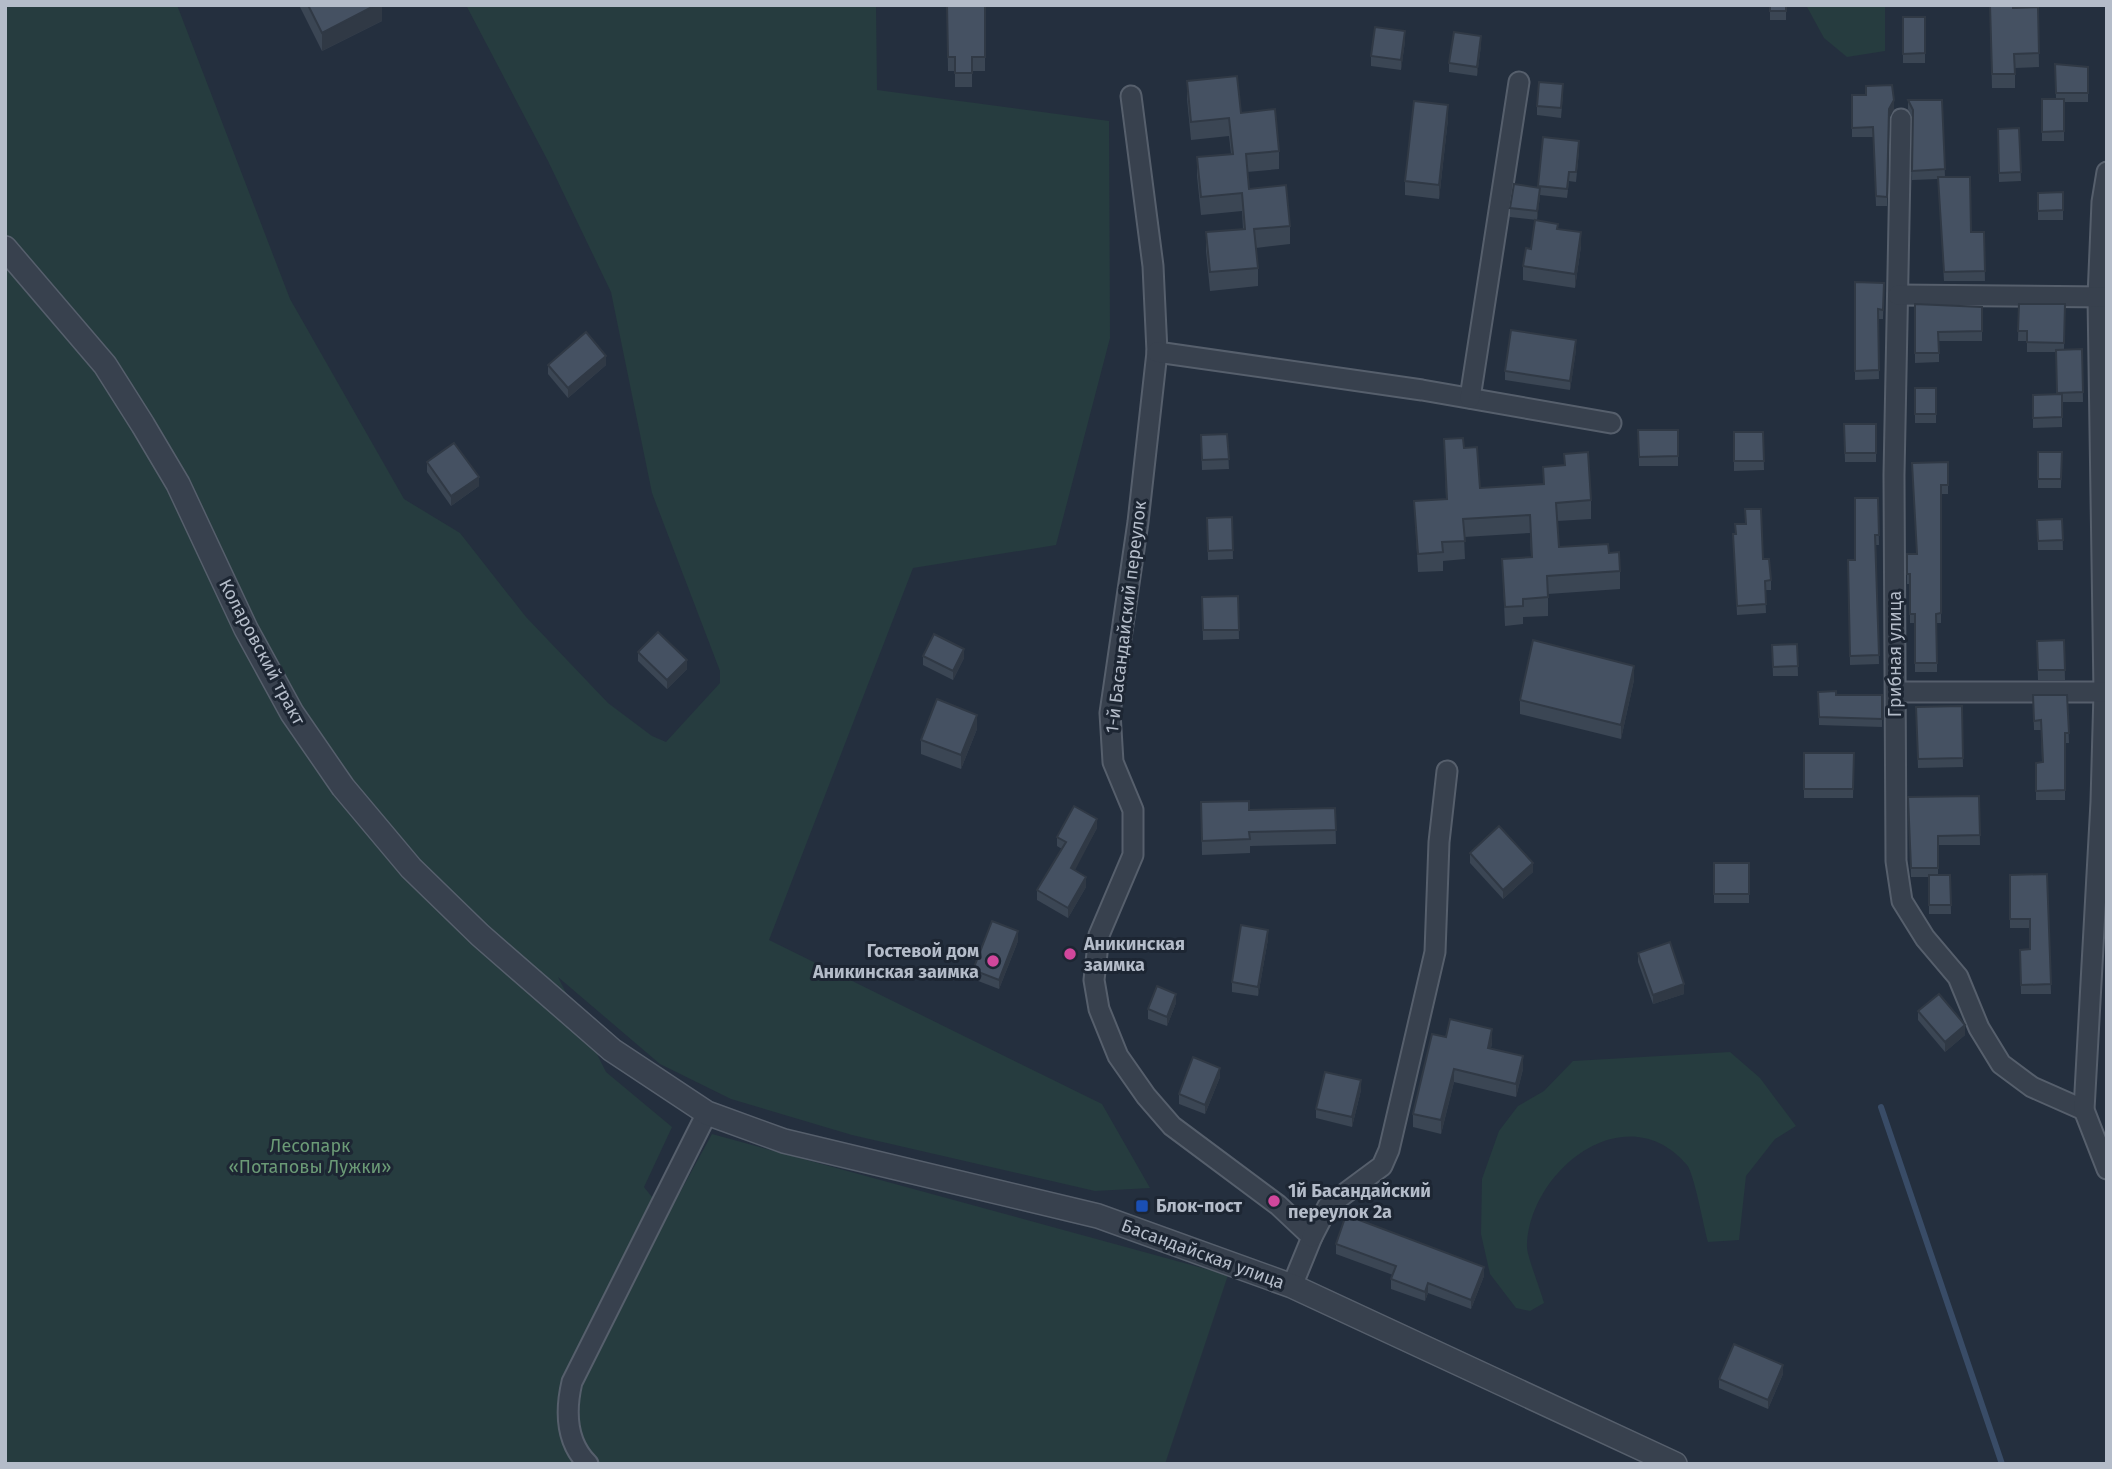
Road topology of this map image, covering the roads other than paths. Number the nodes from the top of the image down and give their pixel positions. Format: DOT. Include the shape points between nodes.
graph roads {
  1 [pos="1519,82"];
  2 [pos="1131,96"];
  3 [pos="1901,119"];
  4 [pos="2107,172"];
  5 [pos="5,248"];
  6 [pos="1898,295"];
  7 [pos="2103,297"];
  8 [pos="1157,352"];
  9 [pos="1470,398"];
  10 [pos="1611,423"];
  11 [pos="2104,600"];
  12 [pos="1896,692"];
  13 [pos="2104,692"];
  14 [pos="1447,771"];
  15 [pos="2084,1110"];
  16 [pos="707,1113"];
  17 [pos="2107,1169"];
  18 [pos="1312,1237"];
  19 [pos="1292,1286"];
  20 [pos="588,1464"];
  21 [pos="1675,1464"];
  1 -- 9 [label="street"];
  2 -- 8 [label="street, 1-й Басандайский переулок" via="1153,266"];
  3 -- 6 [label="street, Грибная улица"];
  4 -- 7 [label="street" via="2102,202"];
  5 -- 16 [label="street, Коларовский тракт" via="105,365 143,425 178,484 246,629 292,713 343,787 411,868 480,935 612,1050"];
  6 -- 7 [label="street"];
  6 -- 12 [label="street, Грибная улица"];
  7 -- 11 [label="street"];
  8 -- 9 [label="street"];
  8 -- 18 [label="street, 1-й Басандайский переулок" via="1139,522 1110,713 1113,762 1133,810 1133,855 1099,935 1094,980 1118,1056 1146,1096 1172,1126 1278,1205"];
  9 -- 10 [label="street"];
  11 -- 13 [label="street"];
  12 -- 13 [label="street"];
  12 -- 15 [label="street, Грибная улица" via="1896,862 1902,901 1958,977 1979,1028 2001,1064 2032,1087"];
  13 -- 15 [label="street"];
  14 -- 18 [label="street" via="1435,952 1389,1150 1382,1166 1328,1206"];
  15 -- 17 [label="street"];
  16 -- 19 [label="street, Басандайская улица" via="784,1141 1098,1216"];
  16 -- 20 [label="street" via="572,1382 567,1416 574,1450"];
  18 -- 19 [label="street"];
  19 -- 21 [label="street, Басандайская улица"];
}
